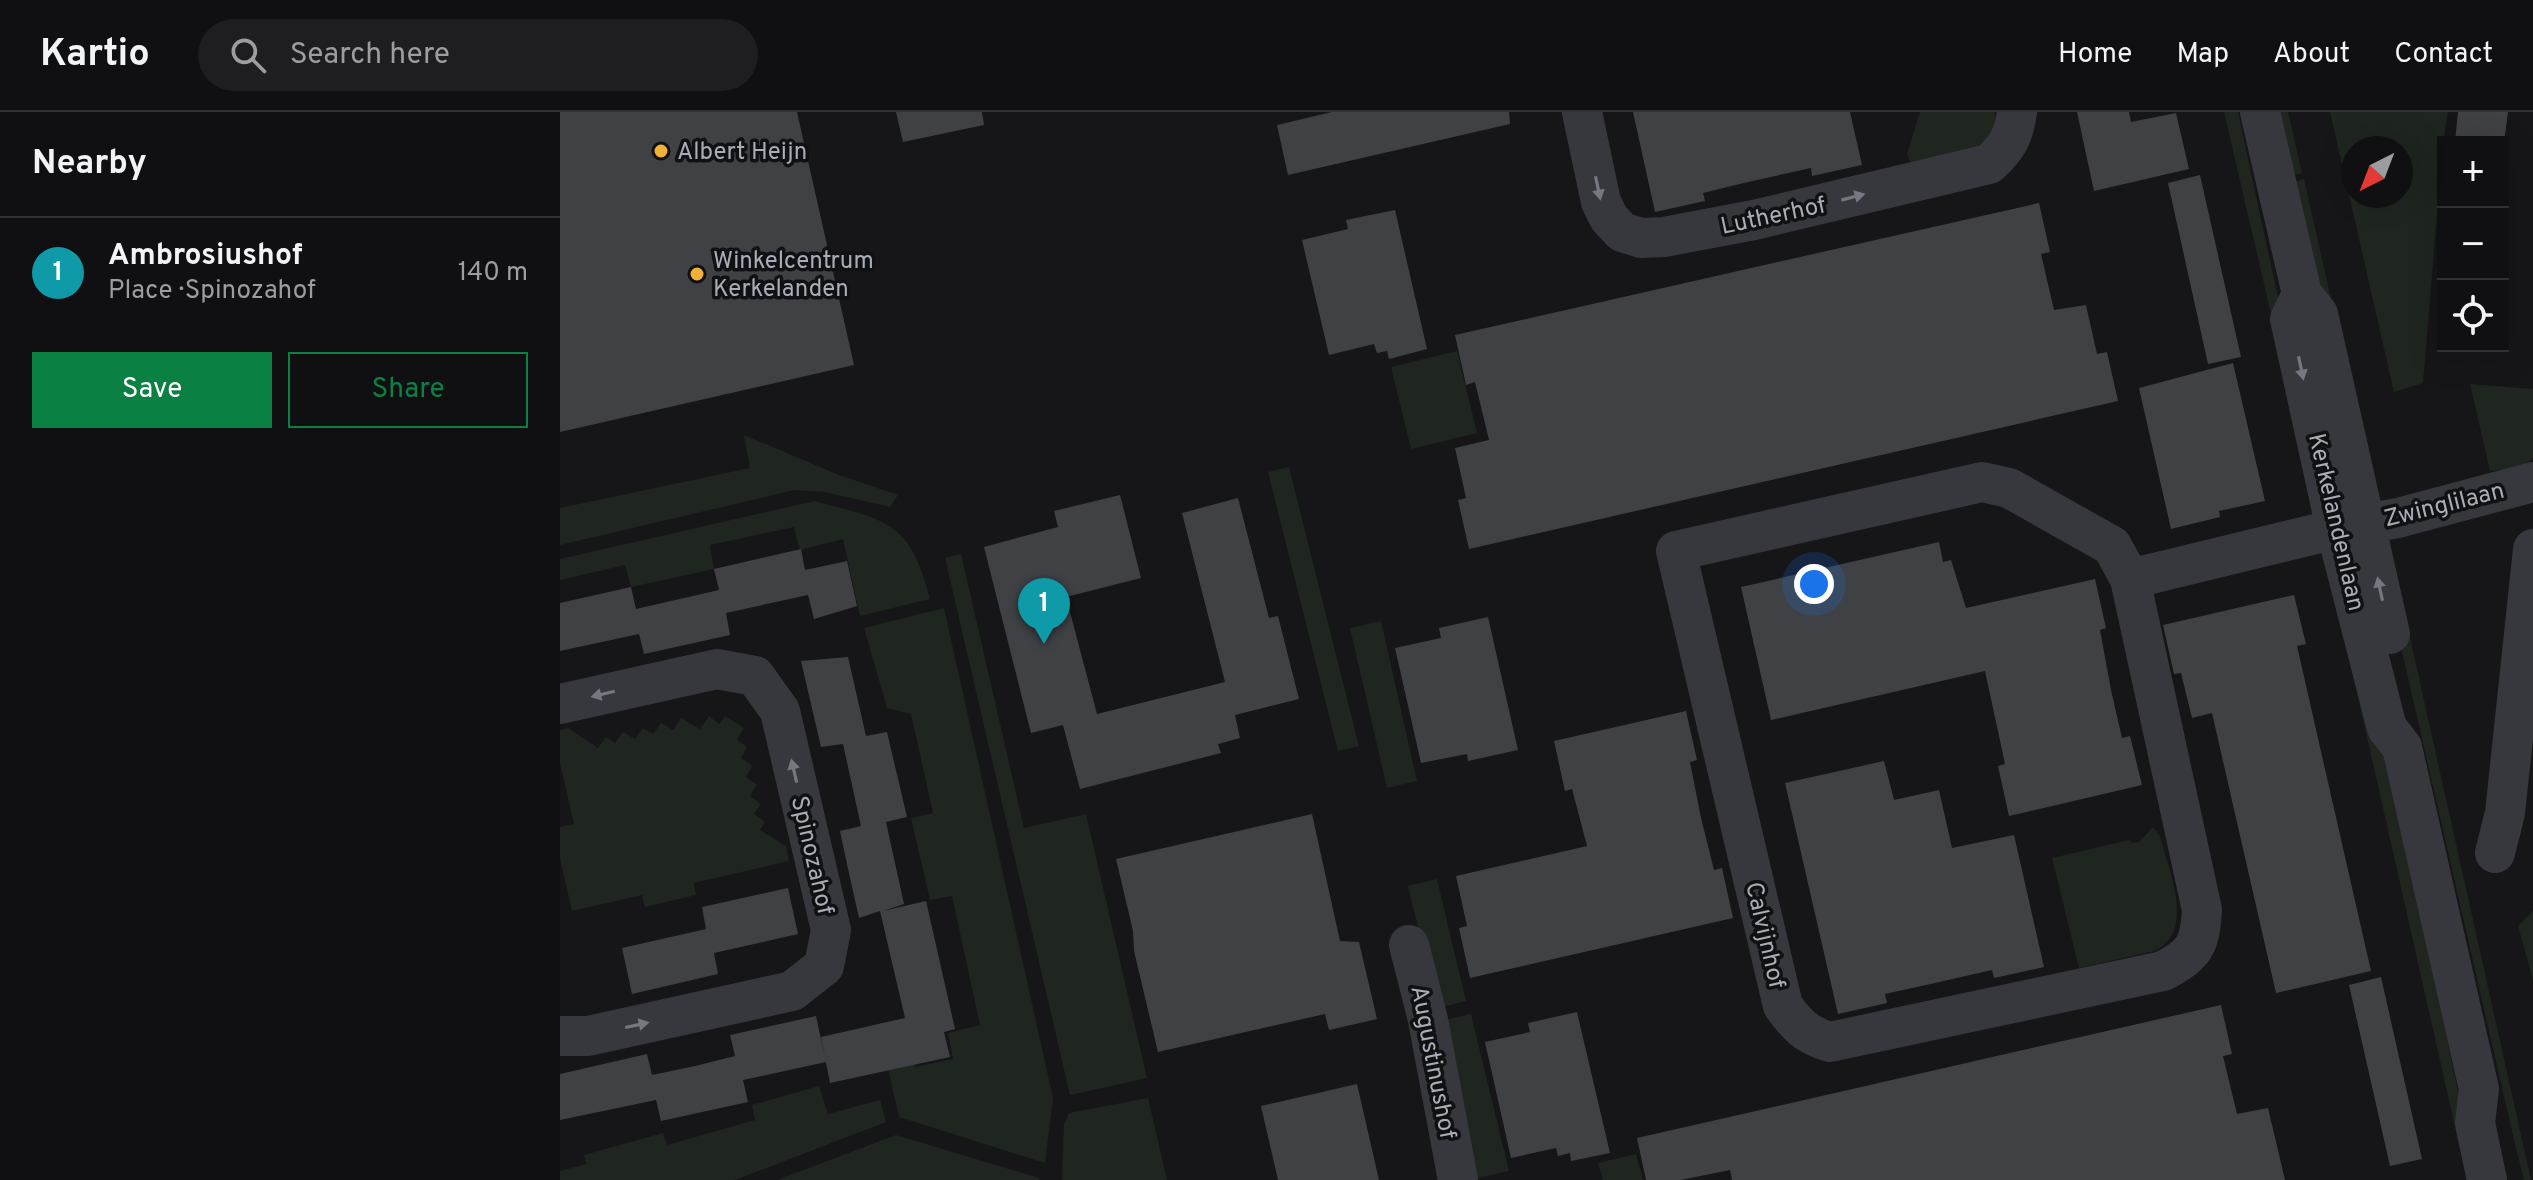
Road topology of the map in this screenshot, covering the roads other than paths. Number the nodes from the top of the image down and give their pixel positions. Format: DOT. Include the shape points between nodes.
graph roads {
  1 [pos="1582,112"];
  2 [pos="2017,112"];
  3 [pos="2260,112"];
  4 [pos="2533,482"];
  5 [pos="2353,525"];
  6 [pos="2533,549"];
  7 [pos="2130,579"];
  8 [pos="560,704"];
  9 [pos="2495,853"];
  10 [pos="1409,945"];
  11 [pos="560,1036"];
  12 [pos="2479,1089"];
  13 [pos="1458,1180"];
  14 [pos="2487,1180"];
  15 [pos="2515,1180"];
  1 -- 2 [label="street, Lutherhof, one-way" via="1601,202 1622,232 1641,238 1754,220 1989,164 2005,150"];
  3 -- 5 [label="street, Kerkelandenlaan" via="2302,294 2318,314"];
  4 -- 5 [label="street, Zwinglilaan"];
  5 -- 7 [label="street"];
  5 -- 12 [label="street, Kerkelandenlaan" via="2409,725 2402,747"];
  6 -- 9 [label="street" via="2505,813"];
  7 -- 7 [label="street, Calvijnhof" via="2112,546 2009,488 1982,482 1676,551 1783,1006 1800,1029 1830,1042 2163,971 2191,953 2201,934 2202,910"];
  11 -- 8 [label="street, Spinozahof, one-way" via="588,1036 792,991 824,966 831,930 780,711 755,676 717,669"];
  10 -- 13 [label="street, Augustinushof"];
  12 -- 14 [label="street, Kerkelandenlaan" via="2475,1123"];
  12 -- 15 [label="street, Kerkelandenlaan" via="2501,1119"];
}
